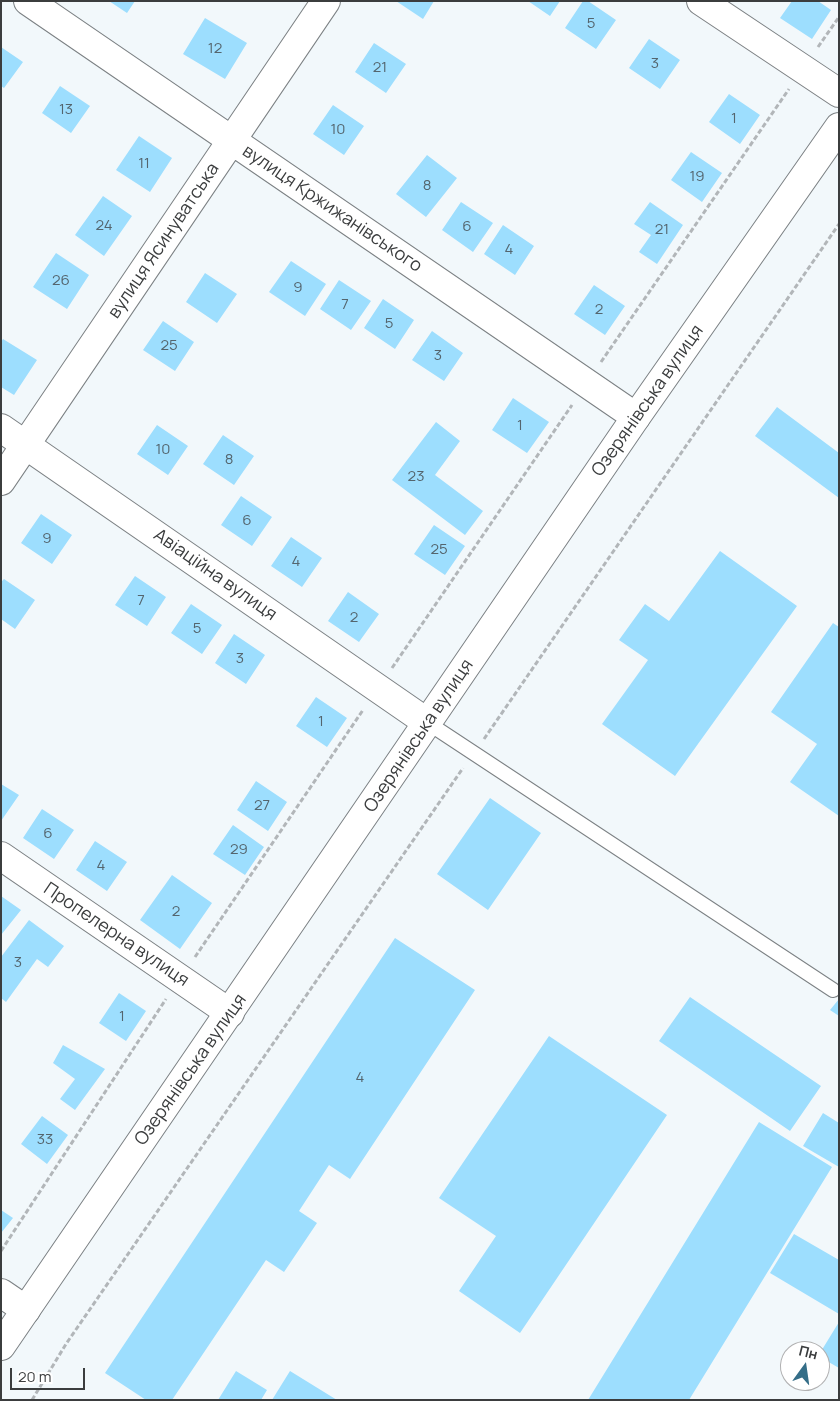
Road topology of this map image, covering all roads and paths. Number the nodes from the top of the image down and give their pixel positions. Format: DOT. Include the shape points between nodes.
graph roads {
  1 [pos="28,1"];
  2 [pos="326,1"];
  3 [pos="701,1"];
  4 [pos="839,17"];
  5 [pos="802,70"];
  6 [pos="839,93"];
  7 [pos="839,127"];
  8 [pos="232,140"];
  9 [pos="839,224"];
  10 [pos="587,383"];
  11 [pos="636,417"];
  12 [pos="1,428"];
  13 [pos="26,445"];
  14 [pos="1,481"];
  15 [pos="378,688"];
  16 [pos="428,722"];
  17 [pos="474,753"];
  18 [pos="1,856"];
  19 [pos="180,978"];
  20 [pos="833,990"];
  21 [pos="230,1013"];
  22 [pos="1,1251"];
  23 [pos="1,1293"];
  24 [pos="26,1310"];
  25 [pos="1,1346"];
  26 [pos="32,1400"];
  1 -- 8 [label="street, вулиця Кржижанівського"];
  2 -- 8 [label="street, вулиця Ясинуватська"];
  3 -- 5 [label="street"];
  4 -- 5 [label="path"];
  5 -- 6 [label="street"];
  5 -- 10 [label="path"];
  7 -- 11 [label="street, Озерянівська вулиця"];
  8 -- 10 [label="street, вулиця Кржижанівського"];
  8 -- 13 [label="street, вулиця Ясинуватська"];
  9 -- 17 [label="path"];
  10 -- 11 [label="street, вулиця Кржижанівського"];
  10 -- 15 [label="path"];
  11 -- 16 [label="street, Озерянівська вулиця"];
  12 -- 13 [label="street, Авіаційна вулиця"];
  13 -- 14 [label="street, вулиця Ясинуватська"];
  13 -- 15 [label="street, Авіаційна вулиця"];
  15 -- 16 [label="street, Авіаційна вулиця"];
  15 -- 19 [label="path"];
  16 -- 17 [label="lane"];
  16 -- 21 [label="street, Озерянівська вулиця"];
  17 -- 20 [label="lane"];
  17 -- 26 [label="path" via="72,1335"];
  18 -- 19 [label="street, Пропелерна вулиця"];
  19 -- 21 [label="street, Пропелерна вулиця"];
  19 -- 22 [label="path"];
  21 -- 24 [label="street, Озерянівська вулиця"];
  23 -- 24 [label="street"];
  24 -- 25 [label="street, Озерянівська вулиця"];
}
